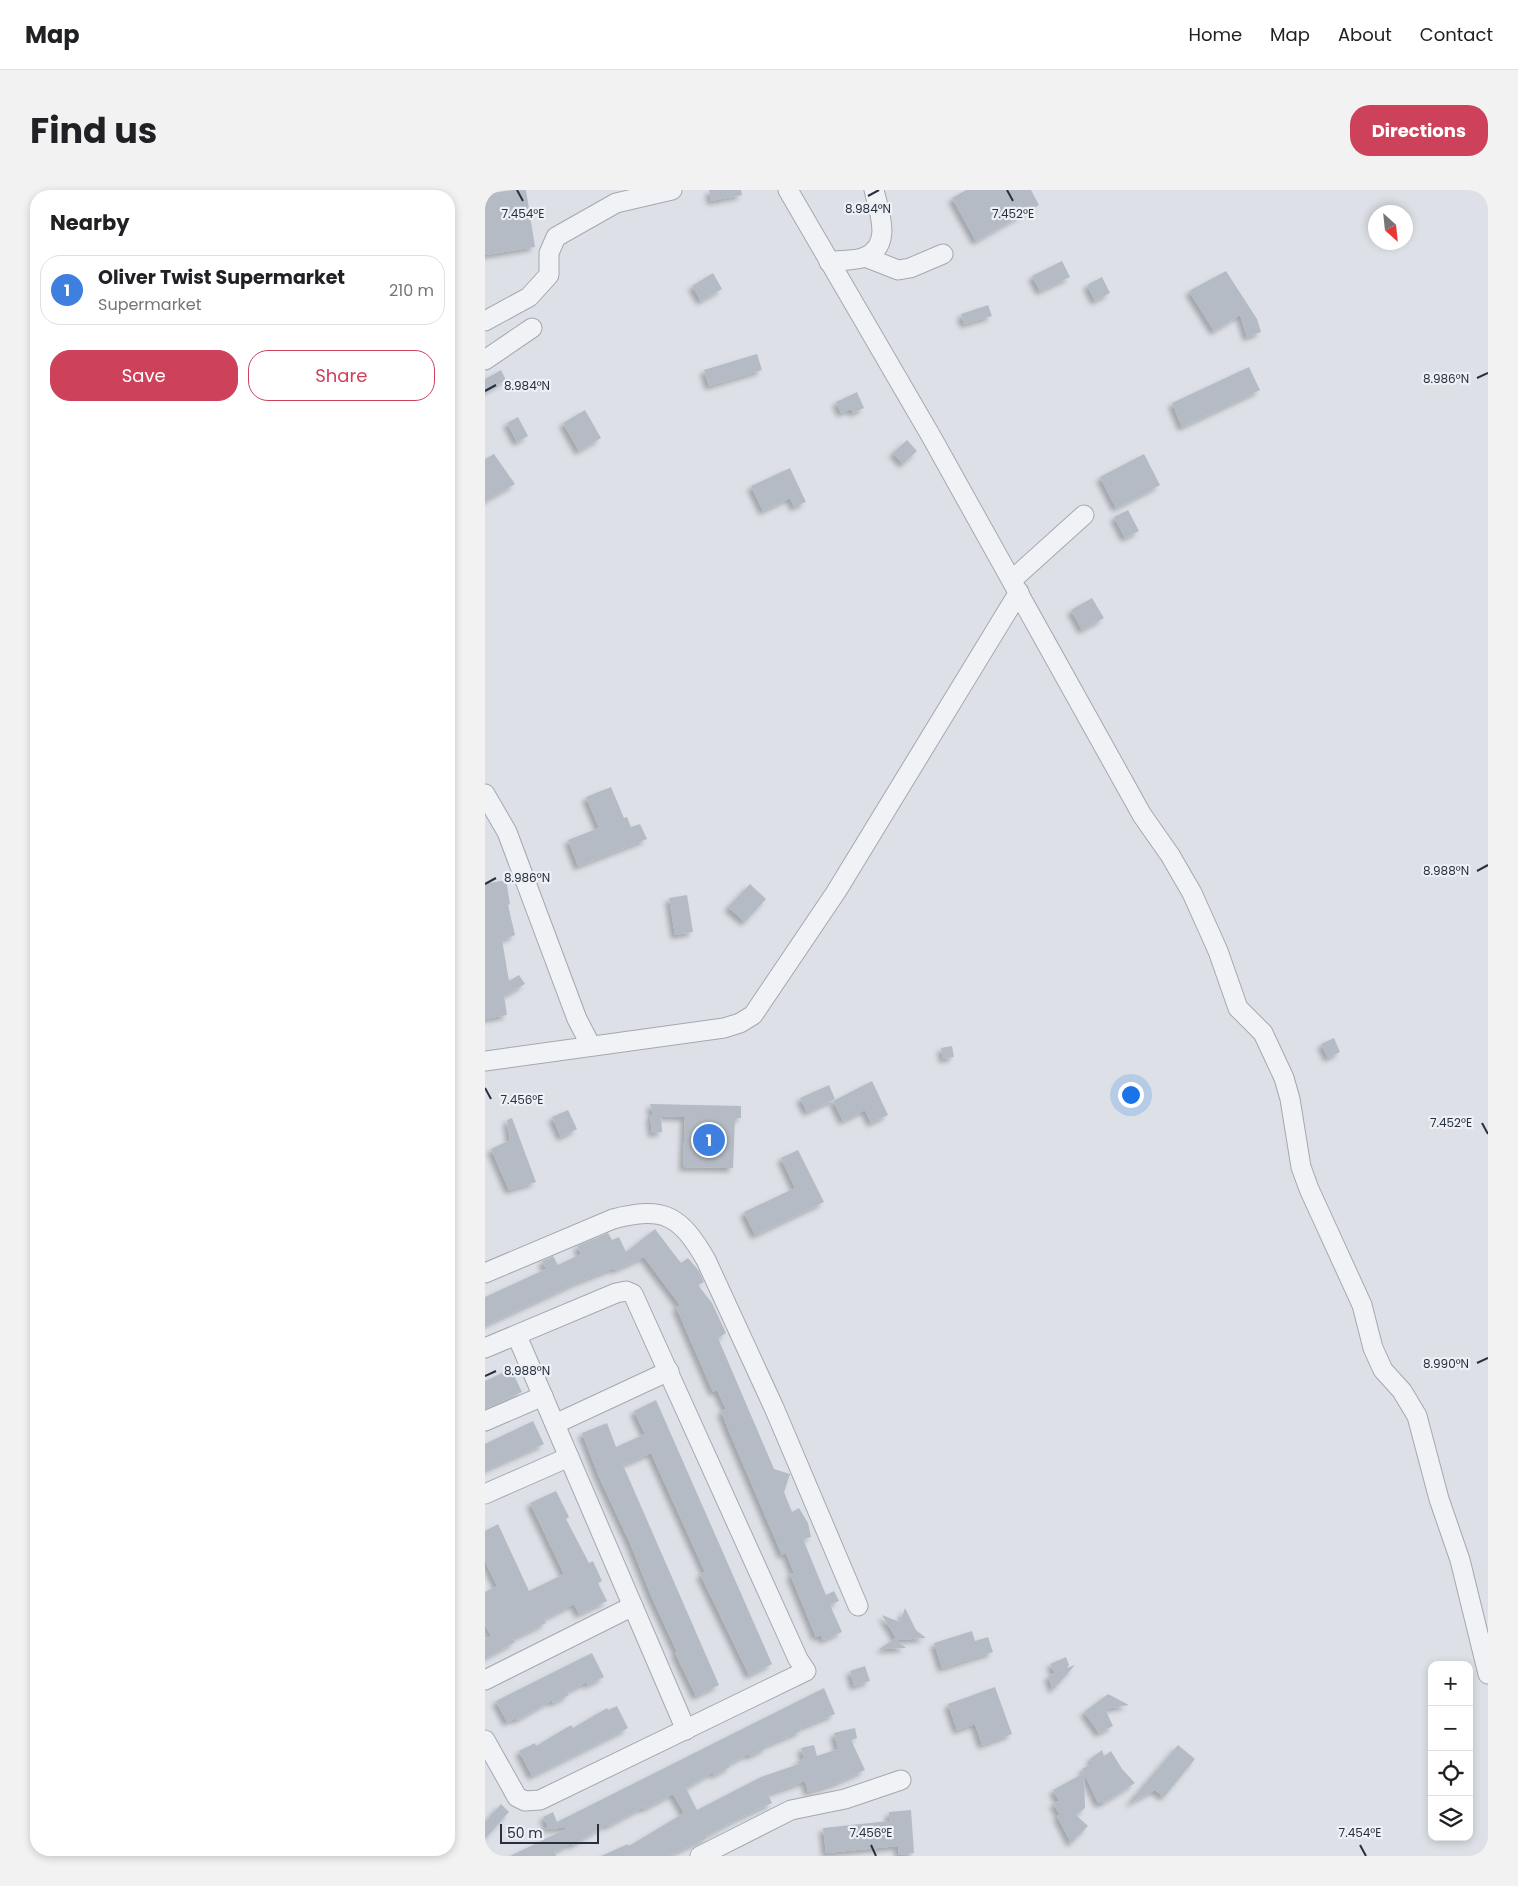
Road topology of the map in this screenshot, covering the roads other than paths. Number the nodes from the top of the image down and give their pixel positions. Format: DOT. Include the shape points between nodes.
graph roads {
  1 [pos="672,190"];
  2 [pos="788,190"];
  3 [pos="874,190"];
  4 [pos="943,254"];
  5 [pos="865,257"];
  6 [pos="829,262"];
  7 [pos="485,321"];
  8 [pos="532,328"];
  9 [pos="485,360"];
  10 [pos="1084,515"];
  11 [pos="1015,586"];
  12 [pos="485,794"];
  13 [pos="591,1046"];
  14 [pos="485,1061"];
  15 [pos="485,1273"];
  16 [pos="517,1336"];
  17 [pos="485,1348"];
  18 [pos="669,1371"];
  19 [pos="543,1396"];
  20 [pos="485,1421"];
  21 [pos="555,1424"];
  22 [pos="569,1457"];
  23 [pos="485,1494"];
  24 [pos="633,1606"];
  25 [pos="858,1606"];
  26 [pos="1488,1674"];
  27 [pos="485,1680"];
  28 [pos="686,1730"];
  29 [pos="485,1740"];
  30 [pos="901,1780"];
  31 [pos="700,1856"];
  1 -- 7 [label="street" via="616,204 556,237 549,253 549,275 529,297"];
  2 -- 6 [label="street"];
  3 -- 5 [label="street" via="884,233 879,246"];
  4 -- 5 [label="street" via="898,270"];
  5 -- 6 [label="street"];
  6 -- 11 [label="street"];
  8 -- 9 [label="street"];
  10 -- 11 [label="street"];
  11 -- 13 [label="street" via="836,892 753,1015 740,1024 724,1028"];
  11 -- 26 [label="street" via="1142,815 1170,854 1192,893 1218,951 1238,1008 1263,1033 1272,1051 1291,1099 1296,1143 1309,1190 1362,1305 1373,1348 1383,1370 1403,1390 1417,1416 1439,1499 1460,1560"];
  12 -- 13 [label="street" via="510,840 577,1019"];
  13 -- 14 [label="street"];
  15 -- 25 [label="street" via="613,1219 650,1214 674,1218 697,1243 707,1260"];
  16 -- 17 [label="street"];
  16 -- 18 [label="street" via="626,1291 633,1294 638,1302"];
  16 -- 19 [label="street"];
  18 -- 21 [label="street"];
  18 -- 28 [label="street" via="806,1671"];
  19 -- 20 [label="street"];
  19 -- 21 [label="street"];
  21 -- 22 [label="street"];
  22 -- 23 [label="street"];
  22 -- 24 [label="street"];
  24 -- 27 [label="street"];
  24 -- 28 [label="street"];
  28 -- 29 [label="street" via="551,1796 533,1801 517,1798"];
  30 -- 31 [label="street" via="845,1799 791,1810"];
}
